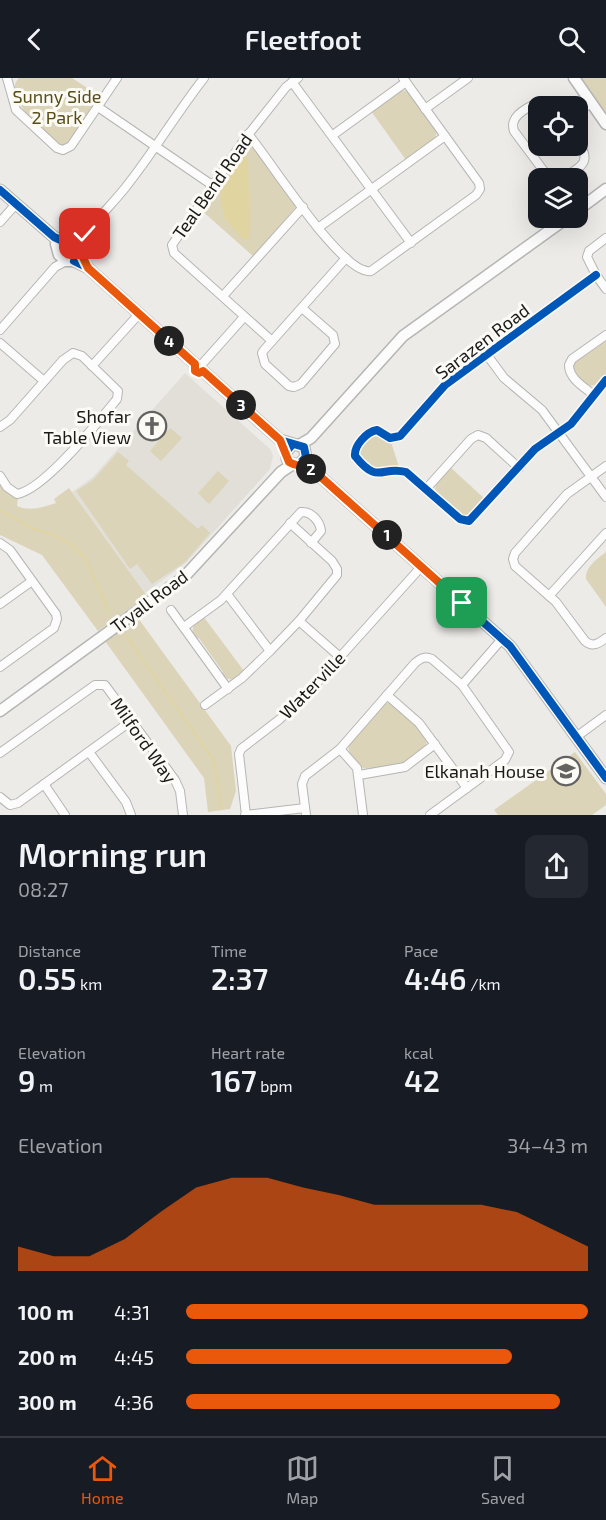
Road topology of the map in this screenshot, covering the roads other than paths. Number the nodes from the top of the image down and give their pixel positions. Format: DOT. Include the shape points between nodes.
graph roads {
  1 [pos="3,78"];
  2 [pos="117,78"];
  3 [pos="204,78"];
  4 [pos="468,78"];
  5 [pos="574,78"];
  6 [pos="295,80"];
  7 [pos="405,80"];
  8 [pos="591,102"];
  9 [pos="588,104"];
  10 [pos="98,107"];
  11 [pos="425,109"];
  12 [pos="528,109"];
  13 [pos="606,124"];
  14 [pos="248,134"];
  15 [pos="333,135"];
  16 [pos="445,136"];
  17 [pos="155,146"];
  18 [pos="528,150"];
  19 [pos="212,185"];
  20 [pos="372,189"];
  21 [pos="606,189"];
  22 [pos="0,190"];
  23 [pos="588,202"];
  24 [pos="16,204"];
  25 [pos="303,207"];
  26 [pos="0,222"];
  27 [pos="318,228"];
  28 [pos="553,228"];
  29 [pos="606,238"];
  30 [pos="411,243"];
  31 [pos="69,251"];
  32 [pos="346,258"];
  33 [pos="596,275"];
  34 [pos="606,289"];
  35 [pos="223,296"];
  36 [pos="302,308"];
  37 [pos="139,314"];
  38 [pos="244,317"];
  39 [pos="0,330"];
  40 [pos="606,334"];
  41 [pos="272,341"];
  42 [pos="0,343"];
  43 [pos="487,355"];
  44 [pos="92,366"];
  45 [pos="200,366"];
  46 [pos="606,380"];
  47 [pos="44,381"];
  48 [pos="594,395"];
  49 [pos="0,427"];
  50 [pos="560,432"];
  51 [pos="296,455"];
  52 [pos="606,466"];
  53 [pos="519,468"];
  54 [pos="0,476"];
  55 [pos="591,477"];
  56 [pos="426,489"];
  57 [pos="606,497"];
  58 [pos="290,523"];
  59 [pos="606,533"];
  60 [pos="0,543"];
  61 [pos="311,543"];
  62 [pos="422,566"];
  63 [pos="32,581"];
  64 [pos="227,594"];
  65 [pos="549,596"];
  66 [pos="0,604"];
  67 [pos="171,610"];
  68 [pos="299,621"];
  69 [pos="184,627"];
  70 [pos="606,638"];
  71 [pos="502,639"];
  72 [pos="270,651"];
  73 [pos="340,657"];
  74 [pos="0,667"];
  75 [pos="462,685"];
  76 [pos="228,689"];
  77 [pos="387,695"];
  78 [pos="205,705"];
  79 [pos="0,711"];
  80 [pos="606,715"];
  81 [pos="131,721"];
  82 [pos="576,737"];
  83 [pos="435,744"];
  84 [pos="340,749"];
  85 [pos="89,752"];
  86 [pos="0,753"];
  87 [pos="359,775"];
  88 [pos="606,778"];
  89 [pos="44,784"];
  90 [pos="467,788"];
  91 [pos="0,797"];
  92 [pos="306,812"];
  93 [pos="66,815"];
  94 [pos="130,815"];
  95 [pos="183,815"];
  96 [pos="245,815"];
  97 [pos="363,815"];
  98 [pos="430,815"];
  1 -- 10 [label="street" via="16,110 61,150 71,146"];
  2 -- 10 [label="street"];
  3 -- 17 [label="street"];
  4 -- 11 [label="street"];
  5 -- 8 [label="street"];
  6 -- 14 [label="street, Teal Bend Road"];
  6 -- 15 [label="street"];
  7 -- 11 [label="street"];
  7 -- 15 [label="street"];
  8 -- 9 [label="street"];
  8 -- 13 [label="street"];
  10 -- 17 [label="street"];
  11 -- 16 [label="street"];
  12 -- 18 [label="street" via="513,124"];
  14 -- 19 [label="street, Teal Bend Road"];
  14 -- 25 [label="street"];
  15 -- 20 [label="street"];
  16 -- 20 [label="street"];
  16 -- 30 [label="street" via="480,189"];
  17 -- 19 [label="street"];
  17 -- 31 [label="street" via="125,188"];
  19 -- 35 [label="street, Teal Bend Road" via="173,240 172,248"];
  20 -- 27 [label="street"];
  20 -- 30 [label="street"];
  21 -- 23 [label="street"];
  22 -- 24 [label="street"];
  24 -- 26 [label="street"];
  24 -- 31 [label="street"];
  25 -- 27 [label="street"];
  25 -- 35 [label="street"];
  27 -- 32 [label="street"];
  28 -- 51 [label="street" via="403,336"];
  29 -- 33 [label="street" via="587,255"];
  30 -- 32 [label="street" via="368,272"];
  31 -- 37 [label="street"];
  31 -- 39 [label="street"];
  32 -- 36 [label="street"];
  33 -- 34 [label="street"];
  33 -- 43 [label="street, Sarazen Road"];
  35 -- 38 [label="street, Teal Bend Road"];
  36 -- 41 [label="street"];
  36 -- 41 [label="street" via="335,341 333,349 298,386 290,386 265,364 262,353"];
  37 -- 44 [label="street"];
  37 -- 45 [label="street"];
  38 -- 41 [label="street, Teal Bend Road"];
  38 -- 45 [label="street"];
  40 -- 48 [label="street" via="568,364 576,380"];
  42 -- 47 [label="street"];
  43 -- 50 [label="street" via="504,378 542,410"];
  43 -- 56 [label="street, Sarazen Road" via="445,385 400,436 388,438 372,431 356,447 357,459 373,473 406,472"];
  44 -- 47 [label="street" via="73,352"];
  44 -- 54 [label="street" via="117,388 117,399 61,462 27,490 17,494"];
  45 -- 51 [label="street"];
  46 -- 48 [label="street"];
  47 -- 49 [label="street"];
  48 -- 50 [label="street"];
  50 -- 53 [label="street" via="535,449"];
  50 -- 55 [label="street"];
  51 -- 62 [label="street"];
  51 -- 79 [label="street, Tryall Road" via="184,577"];
  52 -- 55 [label="street"];
  53 -- 56 [label="street" via="486,438 475,436"];
  53 -- 56 [label="street" via="467,522"];
  55 -- 57 [label="street"];
  55 -- 65 [label="street" via="567,494 513,557 515,566"];
  58 -- 61 [label="street"];
  58 -- 61 [label="street" via="301,512 317,520 321,531"];
  58 -- 64 [label="street"];
  59 -- 65 [label="street"];
  60 -- 63 [label="street" via="10,550"];
  61 -- 68 [label="street" via="335,564 337,573"];
  62 -- 71 [label="street"];
  62 -- 73 [label="street, Waterville"];
  63 -- 66 [label="street"];
  63 -- 74 [label="street" via="56,614 54,628"];
  64 -- 69 [label="street"];
  64 -- 72 [label="street"];
  65 -- 70 [label="street" via="588,644"];
  67 -- 69 [label="street"];
  68 -- 72 [label="street"];
  68 -- 73 [label="street"];
  69 -- 76 [label="street"];
  71 -- 75 [label="street"];
  71 -- 82 [label="street"];
  72 -- 76 [label="street"];
  73 -- 96 [label="street, Waterville" via="296,705 241,749"];
  75 -- 77 [label="street" via="432,659 424,657"];
  75 -- 90 [label="street" via="509,752 505,760"];
  76 -- 78 [label="street"];
  77 -- 83 [label="street" via="419,723"];
  77 -- 84 [label="street"];
  80 -- 82 [label="street"];
  81 -- 85 [label="street"];
  81 -- 86 [label="street, Milford Way" via="107,687 98,684"];
  81 -- 95 [label="street, Milford Way" via="178,786"];
  82 -- 88 [label="street"];
  83 -- 87 [label="street" via="405,767"];
  83 -- 90 [label="street"];
  84 -- 87 [label="street"];
  84 -- 92 [label="street" via="305,776 302,784"];
  85 -- 89 [label="street"];
  85 -- 94 [label="street" via="126,802"];
  87 -- 97 [label="street"];
  89 -- 91 [label="street" via="18,803 9,805"];
  89 -- 93 [label="street"];
  90 -- 98 [label="street"];
  92 -- 96 [label="street"];
}
